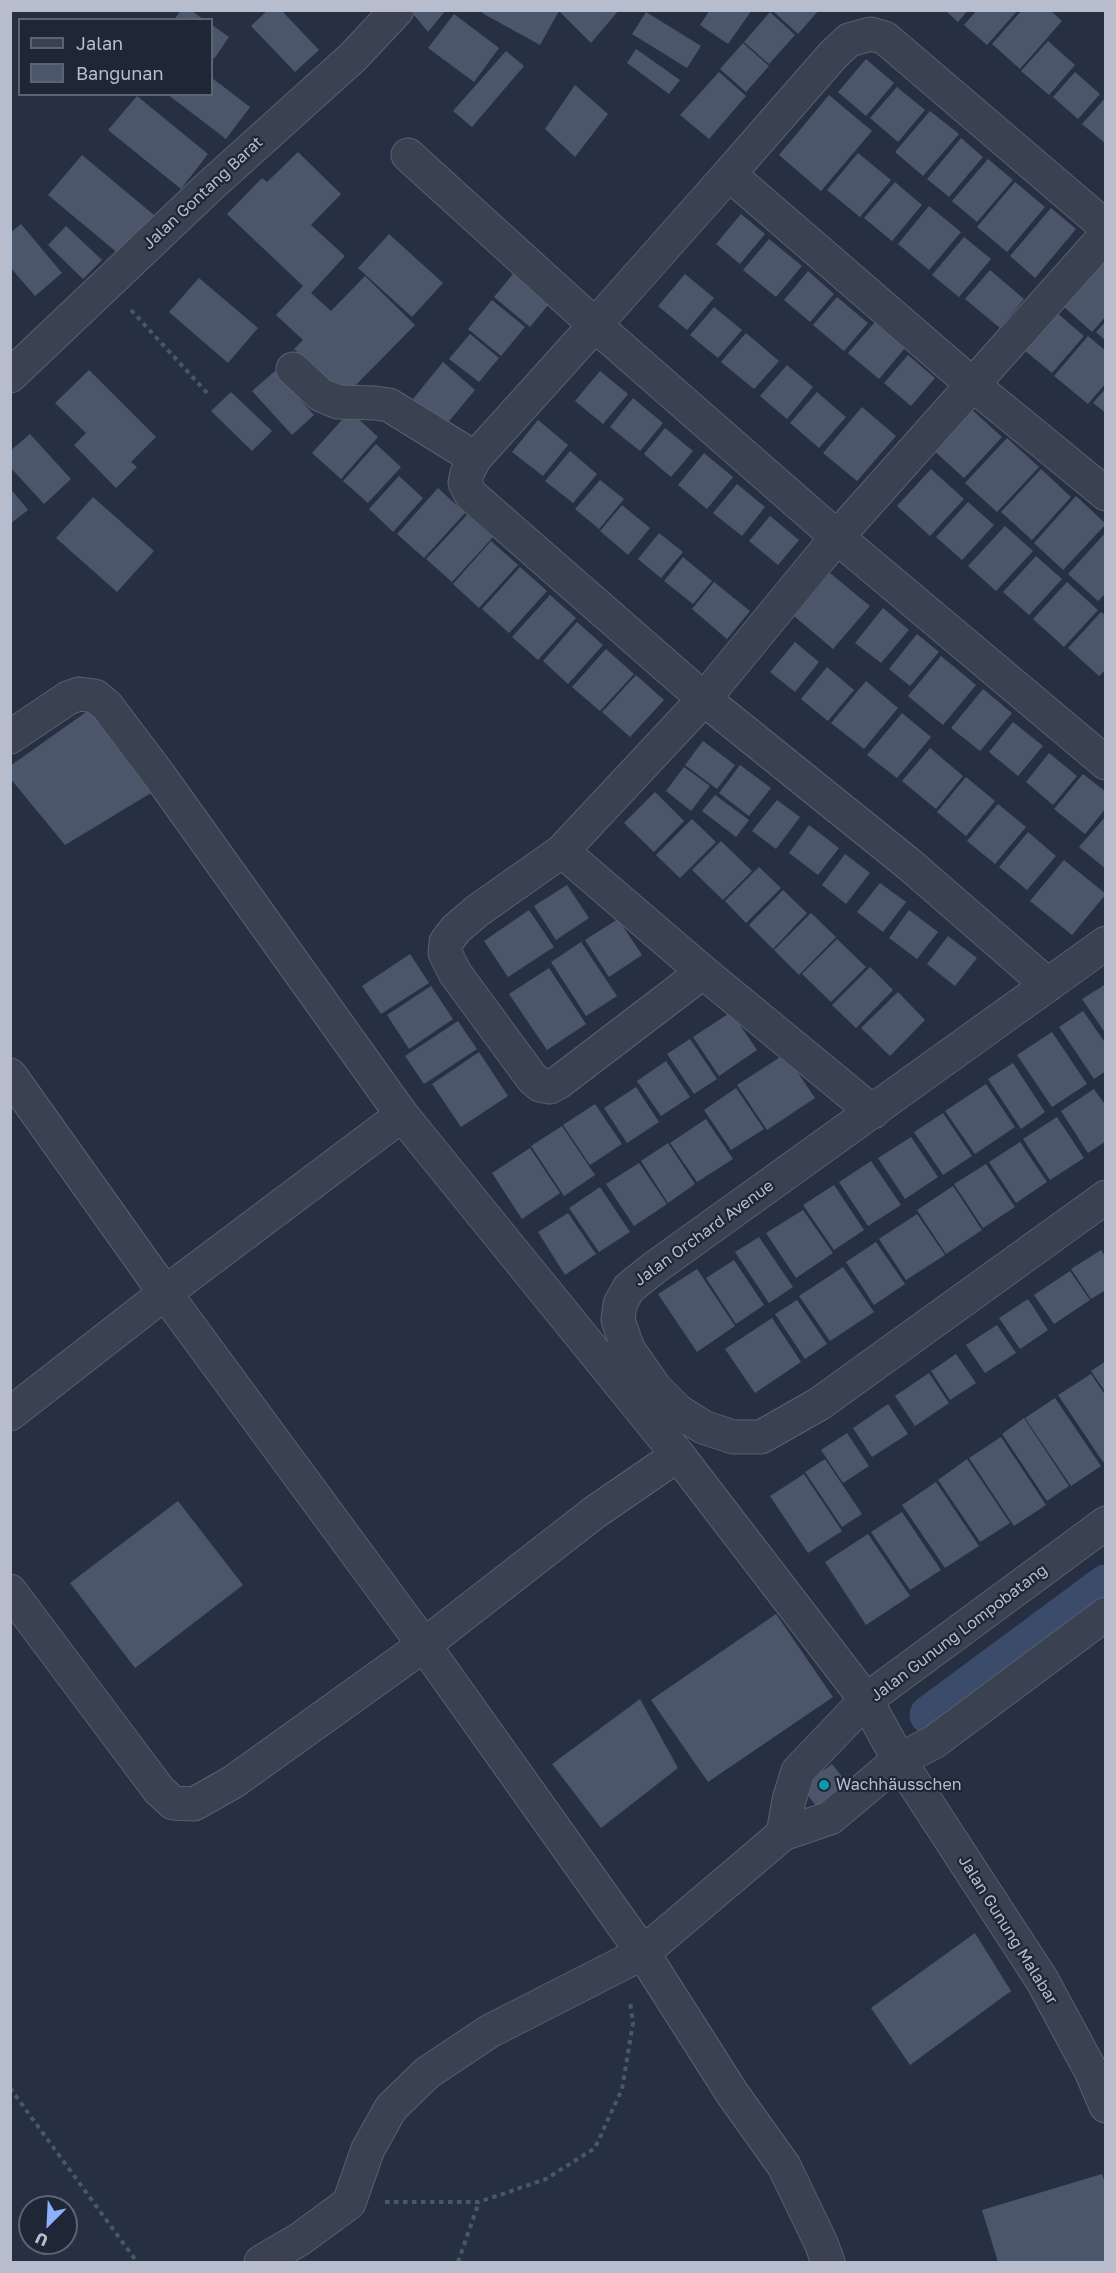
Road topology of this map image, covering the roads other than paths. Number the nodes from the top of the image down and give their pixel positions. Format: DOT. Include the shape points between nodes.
graph roads {
  1 [pos="396,10"];
  2 [pos="408,155"];
  3 [pos="729,174"];
  4 [pos="1106,227"];
  5 [pos="1106,235"];
  6 [pos="595,325"];
  7 [pos="293,369"];
  8 [pos="10,376"];
  9 [pos="973,386"];
  10 [pos="476,458"];
  11 [pos="1106,494"];
  12 [pos="837,537"];
  13 [pos="704,699"];
  14 [pos="10,737"];
  15 [pos="1106,763"];
  16 [pos="562,850"];
  17 [pos="1106,944"];
  18 [pos="703,972"];
  19 [pos="1048,985"];
  20 [pos="10,1076"];
  21 [pos="873,1112"];
  22 [pos="402,1115"];
  23 [pos="1106,1197"];
  24 [pos="165,1293"];
  25 [pos="10,1414"];
  26 [pos="678,1455"];
  27 [pos="1106,1524"];
  28 [pos="10,1591"];
  29 [pos="1106,1614"];
  30 [pos="424,1646"];
  31 [pos="866,1700"];
  32 [pos="899,1760"];
  33 [pos="783,1834"];
  34 [pos="633,1958"];
  35 [pos="1106,2106"];
  36 [pos="261,2262"];
  37 [pos="828,2262"];
  1 -- 8 [label="street, Jalan Gontang Barat" via="352,57"];
  2 -- 6 [label="street"];
  3 -- 4 [label="street" via="833,55 849,40 871,34 885,38"];
  3 -- 6 [label="street"];
  3 -- 9 [label="street"];
  5 -- 9 [label="street"];
  6 -- 10 [label="street"];
  6 -- 12 [label="street"];
  7 -- 10 [label="street" via="321,395 338,402 389,405"];
  9 -- 11 [label="street"];
  9 -- 12 [label="street"];
  10 -- 13 [label="street" via="465,483 471,495"];
  12 -- 13 [label="street"];
  12 -- 15 [label="street"];
  13 -- 16 [label="street"];
  13 -- 19 [label="street" via="910,866"];
  14 -- 22 [label="street" via="79,694 95,696 107,706"];
  16 -- 18 [label="street"];
  16 -- 18 [label="street" via="477,911 446,942 445,953 456,973 540,1085 550,1087 559,1082"];
  17 -- 19 [label="street, Jalan Orchard Avenue"];
  18 -- 21 [label="street"];
  19 -- 21 [label="street, Jalan Orchard Avenue"];
  20 -- 24 [label="street"];
  21 -- 23 [label="street, Jalan Orchard Avenue" via="654,1268 624,1296 618,1320 628,1349 655,1388 678,1411 703,1427 734,1437 761,1437 819,1404"];
  22 -- 24 [label="street"];
  22 -- 26 [label="street"];
  24 -- 25 [label="street"];
  24 -- 30 [label="street"];
  26 -- 30 [label="street" via="595,1512"];
  26 -- 31 [label="street"];
  27 -- 31 [label="street, Jalan Gunung Lompobatang"];
  28 -- 30 [label="street" via="159,1790 173,1803 183,1805 194,1804 233,1782"];
  29 -- 32 [label="street" via="934,1742"];
  30 -- 34 [label="street"];
  31 -- 32 [label="street, Jalan Gunung Lompobatang"];
  31 -- 33 [label="street" via="798,1771"];
  32 -- 33 [label="street" via="830,1818"];
  32 -- 35 [label="street, Jalan Gunung Malabar" via="1042,1980"];
  33 -- 34 [label="street"];
  34 -- 36 [label="street" via="490,2031 427,2073 391,2108 368,2149 349,2203"];
  34 -- 37 [label="street" via="784,2166"];
}
